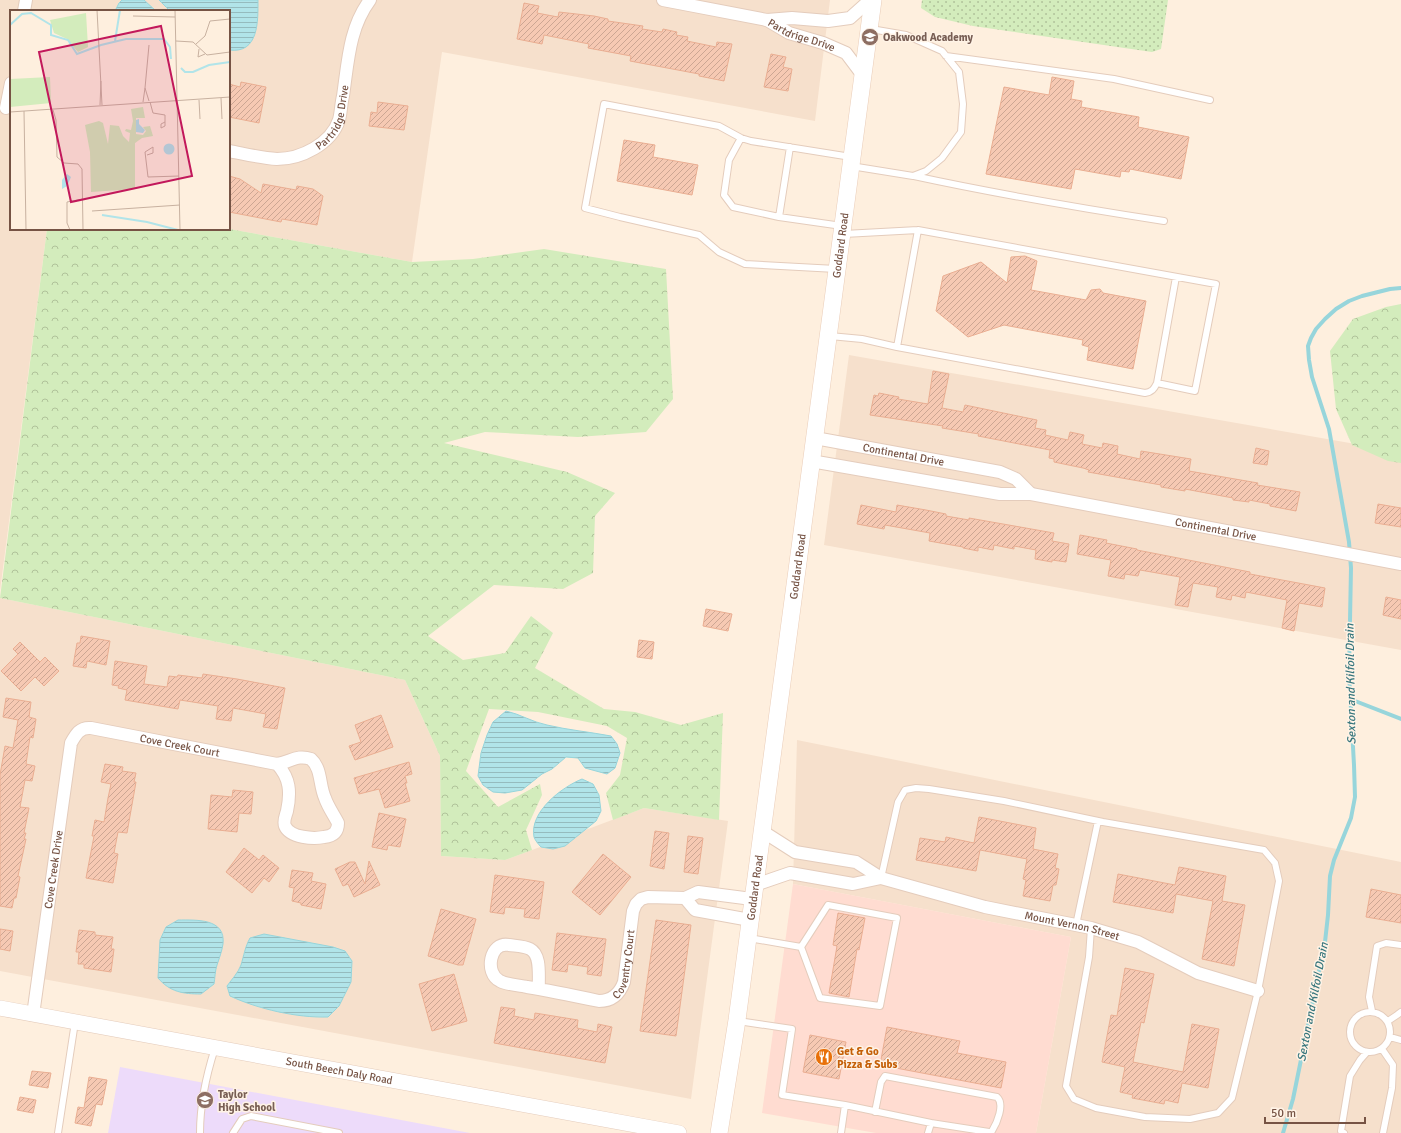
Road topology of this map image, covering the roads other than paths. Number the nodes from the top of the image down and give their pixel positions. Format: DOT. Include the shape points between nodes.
graph roads {
  1 [pos="26,0"];
  2 [pos="370,0"];
  3 [pos="663,0"];
  4 [pos="870,0"];
  5 [pos="873,0"];
  6 [pos="24,10"];
  7 [pos="767,20"];
  8 [pos="870,29"];
  9 [pos="946,56"];
  10 [pos="864,77"];
  11 [pos="10,88"];
  12 [pos="1210,100"];
  13 [pos="6,108"];
  14 [pos="741,138"];
  15 [pos="790,147"];
  16 [pos="230,151"];
  17 [pos="852,161"];
  18 [pos="913,176"];
  19 [pos="779,218"];
  20 [pos="1164,222"];
  21 [pos="843,230"];
  22 [pos="918,230"];
  23 [pos="837,269"];
  24 [pos="1176,277"];
  25 [pos="828,335"];
  26 [pos="897,347"];
  27 [pos="1157,383"];
  28 [pos="815,438"];
  29 [pos="812,462"];
  30 [pos="1032,494"];
  31 [pos="1401,564"];
  32 [pos="83,728"];
  33 [pos="277,764"];
  34 [pos="1098,821"];
  35 [pos="762,831"];
  36 [pos="881,878"];
  37 [pos="754,892"];
  38 [pos="685,898"];
  39 [pos="750,920"];
  40 [pos="1076,925"];
  41 [pos="1091,928"];
  42 [pos="747,938"];
  43 [pos="1401,945"];
  44 [pos="801,947"];
  45 [pos="539,989"];
  46 [pos="1258,991"];
  47 [pos="0,1008"];
  48 [pos="1372,1011"];
  49 [pos="1401,1012"];
  50 [pos="33,1015"];
  51 [pos="736,1020"];
  52 [pos="1388,1021"];
  53 [pos="75,1022"];
  54 [pos="1390,1037"];
  55 [pos="1401,1040"];
  56 [pos="215,1047"];
  57 [pos="1382,1048"];
  58 [pos="1367,1052"];
  59 [pos="845,1105"];
  60 [pos="875,1112"];
  61 [pos="931,1123"];
  62 [pos="58,1133"];
  63 [pos="200,1133"];
  64 [pos="232,1133"];
  65 [pos="339,1133"];
  66 [pos="679,1133"];
  67 [pos="719,1133"];
  68 [pos="841,1133"];
  69 [pos="928,1133"];
  70 [pos="1344,1133"];
  71 [pos="1383,1133"];
  1 -- 6 [label="street"];
  2 -- 16 [label="street, Partridge Drive" via="356,24 339,121 321,144 301,156 291,158 263,158"];
  3 -- 7 [label="street"];
  4 -- 7 [label="street, Partdrige Drive" via="850,18 828,21 792,18"];
  5 -- 8 [label="main road, Goddard Road"];
  7 -- 10 [label="street, Partdrige Drive" via="788,33 846,53"];
  8 -- 9 [label="lane" via="906,35 942,51"];
  8 -- 10 [label="main road, Goddard Road"];
  9 -- 12 [label="lane" via="1114,80"];
  9 -- 18 [label="lane" via="959,72 963,104 961,132 942,158 926,171"];
  10 -- 17 [label="main road, Goddard Road"];
  11 -- 13 [label="street"];
  14 -- 15 [label="lane"];
  14 -- 19 [label="lane" via="729,160 724,195 733,207"];
  14 -- 23 [label="lane" via="720,126 604,104 585,208 699,234 719,252 745,264"];
  15 -- 17 [label="lane"];
  15 -- 19 [label="lane"];
  17 -- 18 [label="lane"];
  17 -- 21 [label="main road, Goddard Road"];
  18 -- 20 [label="lane"];
  19 -- 21 [label="lane"];
  21 -- 22 [label="lane"];
  21 -- 23 [label="main road, Goddard Road"];
  22 -- 24 [label="lane"];
  22 -- 26 [label="lane"];
  23 -- 25 [label="main road, Goddard Road"];
  24 -- 27 [label="lane"];
  24 -- 27 [label="lane" via="1216,284 1195,390"];
  25 -- 26 [label="lane"];
  25 -- 28 [label="main road, Goddard Road"];
  26 -- 27 [label="lane" via="1145,393 1153,390"];
  28 -- 29 [label="main road, Goddard Road"];
  28 -- 30 [label="street, Continental Drive" via="1000,472 1016,478"];
  29 -- 30 [label="street, Continental Drive" via="1000,494"];
  29 -- 35 [label="main road, Goddard Road"];
  30 -- 31 [label="street, Continental Drive"];
  32 -- 33 [label="street, Cove Creek Court"];
  32 -- 50 [label="street, Cove Creek Drive" via="76,733 71,743"];
  33 -- 33 [label="street, Cove Creek Court" via="300,756 315,763 325,798 338,823 332,835 315,839 288,830 284,821 289,796 288,784 285,773"];
  34 -- 36 [label="lane" via="937,790 905,790 898,802"];
  34 -- 40 [label="lane"];
  34 -- 46 [label="lane" via="1264,850 1275,863 1279,881"];
  35 -- 36 [label="street, Mount Vernon Street" via="795,852 856,862"];
  35 -- 37 [label="main road, Goddard Road"];
  36 -- 37 [label="street, Mount Vernon Street" via="853,884 790,873"];
  36 -- 40 [label="street, Mount Vernon Street" via="985,907"];
  37 -- 38 [label="street, Coventry Court" via="698,892"];
  37 -- 39 [label="main road, Goddard Road"];
  38 -- 39 [label="street" via="695,910"];
  38 -- 45 [label="street, Coventry Court" via="648,897 636,904 633,910 624,982 616,996 599,1001"];
  39 -- 42 [label="main road, Goddard Road"];
  40 -- 41 [label="street, Mount Vernon Street"];
  41 -- 46 [label="street, Mount Vernon Street" via="1138,942 1198,973"];
  41 -- 46 [label="lane" via="1089,956 1066,1086 1074,1100 1096,1108 1145,1117 1190,1120 1218,1113 1232,1098"];
  42 -- 44 [label="lane"];
  42 -- 51 [label="main road, Goddard Road"];
  43 -- 48 [label="lane" via="1386,943 1378,946 1369,997"];
  44 -- 44 [label="lane" via="820,998 880,1006 897,918 828,905"];
  45 -- 45 [label="street, Coventry Court" via="500,981 495,977 491,972 495,949 505,944 532,950 538,961"];
  47 -- 50 [label="street, South Beech Daly Road"];
  48 -- 52 [label="lane" via="1381,1014"];
  48 -- 58 [label="lane" via="1359,1014 1351,1023 1349,1036 1355,1047"];
  49 -- 52 [label="lane"];
  50 -- 53 [label="street, South Beech Daly Road"];
  51 -- 59 [label="lane" via="792,1029 782,1096"];
  51 -- 67 [label="main road, Goddard Road"];
  52 -- 54 [label="lane"];
  53 -- 56 [label="street, South Beech Daly Road"];
  53 -- 62 [label="lane"];
  54 -- 55 [label="lane"];
  54 -- 57 [label="lane"];
  56 -- 63 [label="lane" via="206,1077"];
  56 -- 66 [label="street, South Beech Daly Road" via="626,1126"];
  57 -- 58 [label="lane" via="1375,1052"];
  57 -- 71 [label="lane" via="1393,1065 1392,1088"];
  58 -- 70 [label="lane" via="1350,1076 1342,1130"];
  59 -- 60 [label="lane"];
  59 -- 68 [label="lane"];
  60 -- 61 [label="lane"];
  60 -- 61 [label="lane" via="881,1082 885,1076 1000,1099 996,1124 992,1131"];
  61 -- 69 [label="lane"];
  64 -- 65 [label="lane" via="242,1119 251,1116"];
}
